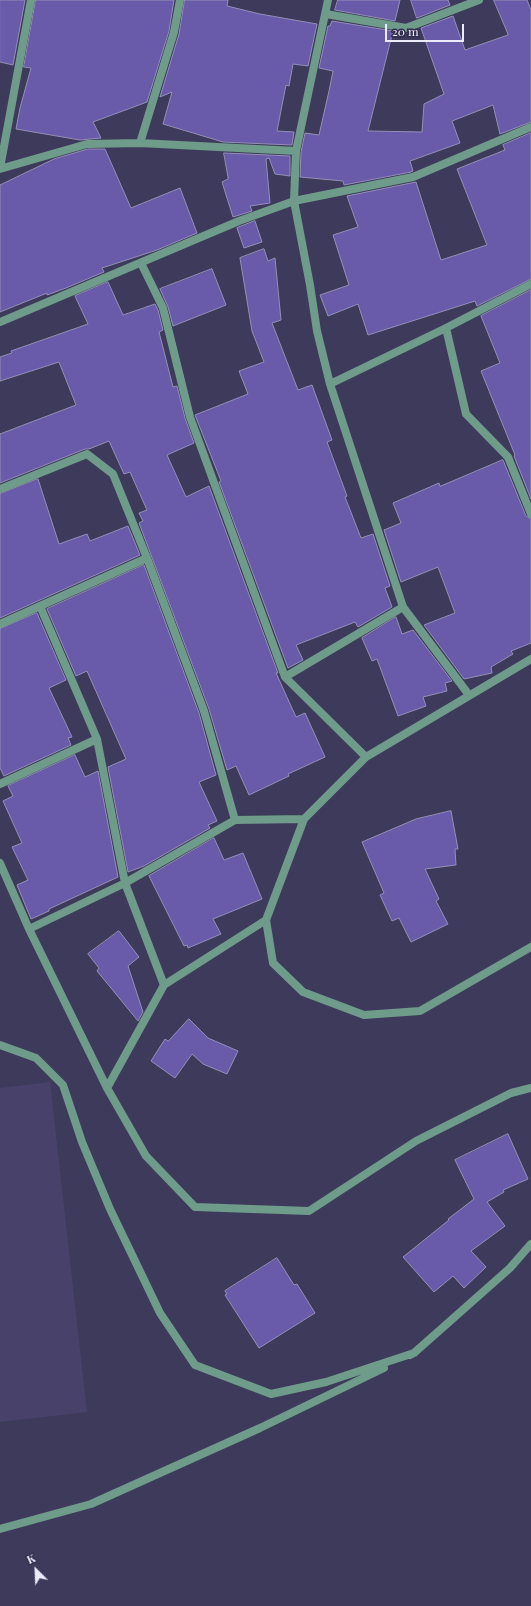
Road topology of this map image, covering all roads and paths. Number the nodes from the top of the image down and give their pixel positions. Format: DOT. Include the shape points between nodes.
graph roads {
  1 [pos="31,0"];
  2 [pos="180,0"];
  3 [pos="328,0"];
  4 [pos="479,0"];
  5 [pos="326,14"];
  6 [pos="531,126"];
  7 [pos="140,143"];
  8 [pos="296,151"];
  9 [pos="0,169"];
  10 [pos="294,201"];
  11 [pos="141,263"];
  12 [pos="531,284"];
  13 [pos="0,322"];
  14 [pos="446,328"];
  15 [pos="330,384"];
  16 [pos="0,489"];
  17 [pos="531,514"];
  18 [pos="147,558"];
  19 [pos="40,606"];
  20 [pos="403,607"];
  21 [pos="0,624"];
  22 [pos="531,659"];
  23 [pos="285,677"];
  24 [pos="469,695"];
  25 [pos="98,739"];
  26 [pos="366,757"];
  27 [pos="0,784"];
  28 [pos="304,819"];
  29 [pos="235,820"];
  30 [pos="0,864"];
  31 [pos="125,883"];
  32 [pos="266,920"];
  33 [pos="29,929"];
  34 [pos="531,947"];
  35 [pos="164,985"];
  36 [pos="0,1045"];
  37 [pos="107,1088"];
  38 [pos="531,1088"];
  39 [pos="531,1244"];
  40 [pos="414,1353"];
  41 [pos="0,1529"];
  1 -- 9 [label="street"];
  2 -- 7 [label="street" via="174,32"];
  3 -- 5 [label="street"];
  4 -- 5 [label="street" via="406,28"];
  5 -- 8 [label="street"];
  6 -- 10 [label="street" via="413,177"];
  7 -- 8 [label="street"];
  7 -- 9 [label="street" via="87,144"];
  8 -- 10 [label="street"];
  10 -- 11 [label="street" via="239,221"];
  10 -- 15 [label="street" via="317,331"];
  11 -- 13 [label="street"];
  11 -- 23 [label="street" via="163,308 190,416"];
  12 -- 14 [label="street"];
  14 -- 15 [label="street"];
  14 -- 17 [label="street" via="466,414 508,457"];
  15 -- 20 [label="street"];
  16 -- 18 [label="street" via="87,454 113,474"];
  18 -- 19 [label="street"];
  18 -- 29 [label="street" via="204,711"];
  19 -- 21 [label="street"];
  19 -- 25 [label="street"];
  20 -- 23 [label="street"];
  20 -- 24 [label="street"];
  22 -- 24 [label="street"];
  23 -- 26 [label="street"];
  24 -- 26 [label="street"];
  25 -- 27 [label="street"];
  25 -- 31 [label="street"];
  26 -- 28 [label="street"];
  28 -- 29 [label="street"];
  28 -- 32 [label="street"];
  29 -- 31 [label="street"];
  30 -- 33 [label="street"];
  31 -- 33 [label="street"];
  31 -- 35 [label="street"];
  32 -- 34 [label="street" via="273,963 303,992 364,1015 420,1011"];
  32 -- 35 [label="street"];
  33 -- 37 [label="street"];
  35 -- 37 [label="street"];
  36 -- 40 [label="street" via="36,1058 63,1084 82,1142 110,1209 160,1312 195,1365 271,1394 326,1382"];
  37 -- 38 [label="street" via="146,1156 196,1208 309,1211 416,1141 511,1093"];
  39 -- 40 [label="street" via="510,1268"];
  40 -- 41 [label="street" via="260,1428 91,1504"];
}
